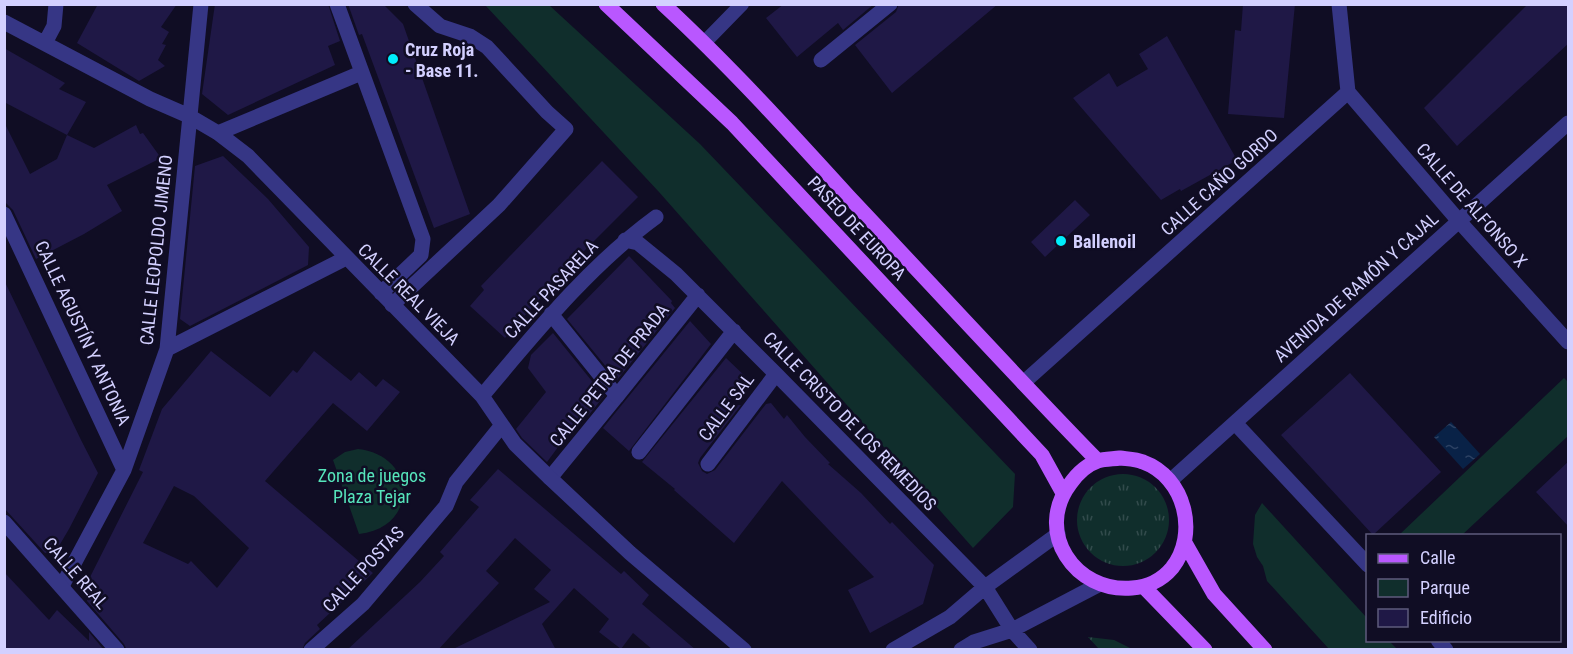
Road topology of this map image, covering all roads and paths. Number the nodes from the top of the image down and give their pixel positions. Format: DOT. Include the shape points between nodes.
graph roads {
  1 [pos="56,4"];
  2 [pos="201,4"];
  3 [pos="337,4"];
  4 [pos="415,4"];
  5 [pos="606,4"];
  6 [pos="663,4"];
  7 [pos="742,4"];
  8 [pos="890,4"];
  9 [pos="1339,4"];
  10 [pos="4,22"];
  11 [pos="45,43"];
  12 [pos="704,43"];
  13 [pos="821,60"];
  14 [pos="361,73"];
  15 [pos="1348,92"];
  16 [pos="189,116"];
  17 [pos="1569,123"];
  18 [pos="218,134"];
  19 [pos="4,214"];
  20 [pos="656,217"];
  21 [pos="1458,220"];
  22 [pos="625,240"];
  23 [pos="422,248"];
  24 [pos="445,257"];
  25 [pos="346,258"];
  26 [pos="381,293"];
  27 [pos="698,296"];
  28 [pos="392,305"];
  29 [pos="551,314"];
  30 [pos="734,331"];
  31 [pos="1569,342"];
  32 [pos="167,350"];
  33 [pos="776,374"];
  34 [pos="1023,383"];
  35 [pos="482,396"];
  36 [pos="617,396"];
  37 [pos="1235,423"];
  38 [pos="502,425"];
  39 [pos="639,452"];
  40 [pos="1098,461"];
  41 [pos="708,464"];
  42 [pos="124,470"];
  43 [pos="550,478"];
  44 [pos="1170,481"];
  45 [pos="1063,493"];
  46 [pos="4,522"];
  47 [pos="1058,534"];
  48 [pos="1185,543"];
  49 [pos="1366,563"];
  50 [pos="1098,585"];
  51 [pos="62,586"];
  52 [pos="985,587"];
  53 [pos="1144,587"];
  54 [pos="1012,630"];
  55 [pos="117,650"];
  56 [pos="311,650"];
  57 [pos="744,650"];
  58 [pos="893,650"];
  59 [pos="961,650"];
  60 [pos="1030,650"];
  61 [pos="1205,650"];
  62 [pos="1265,650"];
  1 -- 11 [label="street" via="54,26"];
  2 -- 16 [label="street, CALLE LEOPOLDO JIMENO"];
  3 -- 14 [label="street"];
  4 -- 24 [label="street" via="440,26 470,36 487,47 566,129 499,206"];
  5 -- 45 [label="main road, PASEO DE EUROPA" via="740,132 1042,456"];
  6 -- 12 [label="main road, PASEO DE EUROPA"];
  7 -- 12 [label="lane"];
  8 -- 13 [label="street"];
  9 -- 15 [label="street"];
  10 -- 11 [label="street, CALLE REAL VIEJA"];
  11 -- 16 [label="street, CALLE REAL VIEJA"];
  12 -- 34 [label="main road, PASEO DE EUROPA"];
  14 -- 18 [label="street"];
  14 -- 23 [label="street" via="423,239"];
  15 -- 21 [label="street, CALLE DE ALFONSO X"];
  15 -- 34 [label="street, CALLE CAÑO GORDO"];
  16 -- 18 [label="street, CALLE REAL VIEJA"];
  16 -- 32 [label="street, CALLE LEOPOLDO JIMENO"];
  17 -- 21 [label="street, AVENIDA DE RAMÓN Y CAJAL"];
  18 -- 25 [label="street, CALLE REAL VIEJA" via="248,156"];
  19 -- 42 [label="street, CALLE AGUSTÍN Y ANTONIA"];
  20 -- 22 [label="street, CALLE PASARELA"];
  21 -- 31 [label="street, CALLE DE ALFONSO X"];
  21 -- 37 [label="street, AVENIDA DE RAMÓN Y CAJAL"];
  22 -- 27 [label="street, CALLE CRISTO DE LOS REMEDIOS" via="638,243"];
  22 -- 29 [label="street, CALLE PASARELA"];
  23 -- 24 [label="street"];
  23 -- 26 [label="street" via="421,255"];
  24 -- 28 [label="street"];
  25 -- 26 [label="street, CALLE REAL VIEJA"];
  25 -- 32 [label="street"];
  26 -- 28 [label="street, CALLE REAL VIEJA"];
  27 -- 30 [label="street, CALLE CRISTO DE LOS REMEDIOS"];
  27 -- 36 [label="street, CALLE PETRA DE PRADA"];
  28 -- 35 [label="street, CALLE REAL VIEJA"];
  29 -- 35 [label="street, CALLE PASARELA"];
  29 -- 36 [label="street"];
  30 -- 33 [label="street, CALLE CRISTO DE LOS REMEDIOS"];
  30 -- 39 [label="street"];
  32 -- 42 [label="street, CALLE LEOPOLDO JIMENO"];
  33 -- 41 [label="street, CALLE SAL"];
  33 -- 52 [label="street, CALLE CRISTO DE LOS REMEDIOS"];
  34 -- 40 [label="main road, PASEO DE EUROPA"];
  35 -- 38 [label="street, CALLE REAL VIEJA"];
  36 -- 43 [label="street, CALLE PETRA DE PRADA"];
  37 -- 44 [label="street, AVENIDA DE RAMÓN Y CAJAL"];
  37 -- 49 [label="street"];
  38 -- 43 [label="street, CALLE REAL VIEJA" via="515,444"];
  38 -- 56 [label="street, CALLE POSTAS" via="456,482 446,506 363,604"];
  40 -- 44 [label="main road" via="1142,461"];
  40 -- 45 [label="main road" via="1078,472"];
  42 -- 51 [label="street, CALLE LEOPOLDO JIMENO"];
  43 -- 57 [label="street, CALLE REAL VIEJA" via="630,553"];
  44 -- 48 [label="main road" via="1183,502"];
  45 -- 47 [label="main road"];
  46 -- 51 [label="street, CALLE REAL"];
  47 -- 50 [label="main road" via="1070,563"];
  47 -- 52 [label="street"];
  48 -- 53 [label="main road" via="1167,575"];
  48 -- 62 [label="main road" via="1214,594"];
  50 -- 53 [label="main road"];
  50 -- 54 [label="street"];
  51 -- 55 [label="street, CALLE REAL"];
  52 -- 54 [label="street, CALLE CRISTO DE LOS REMEDIOS"];
  52 -- 58 [label="street" via="950,617"];
  53 -- 61 [label="main road"];
  54 -- 59 [label="street"];
  54 -- 60 [label="street, CALLE CRISTO DE LOS REMEDIOS"];
}
